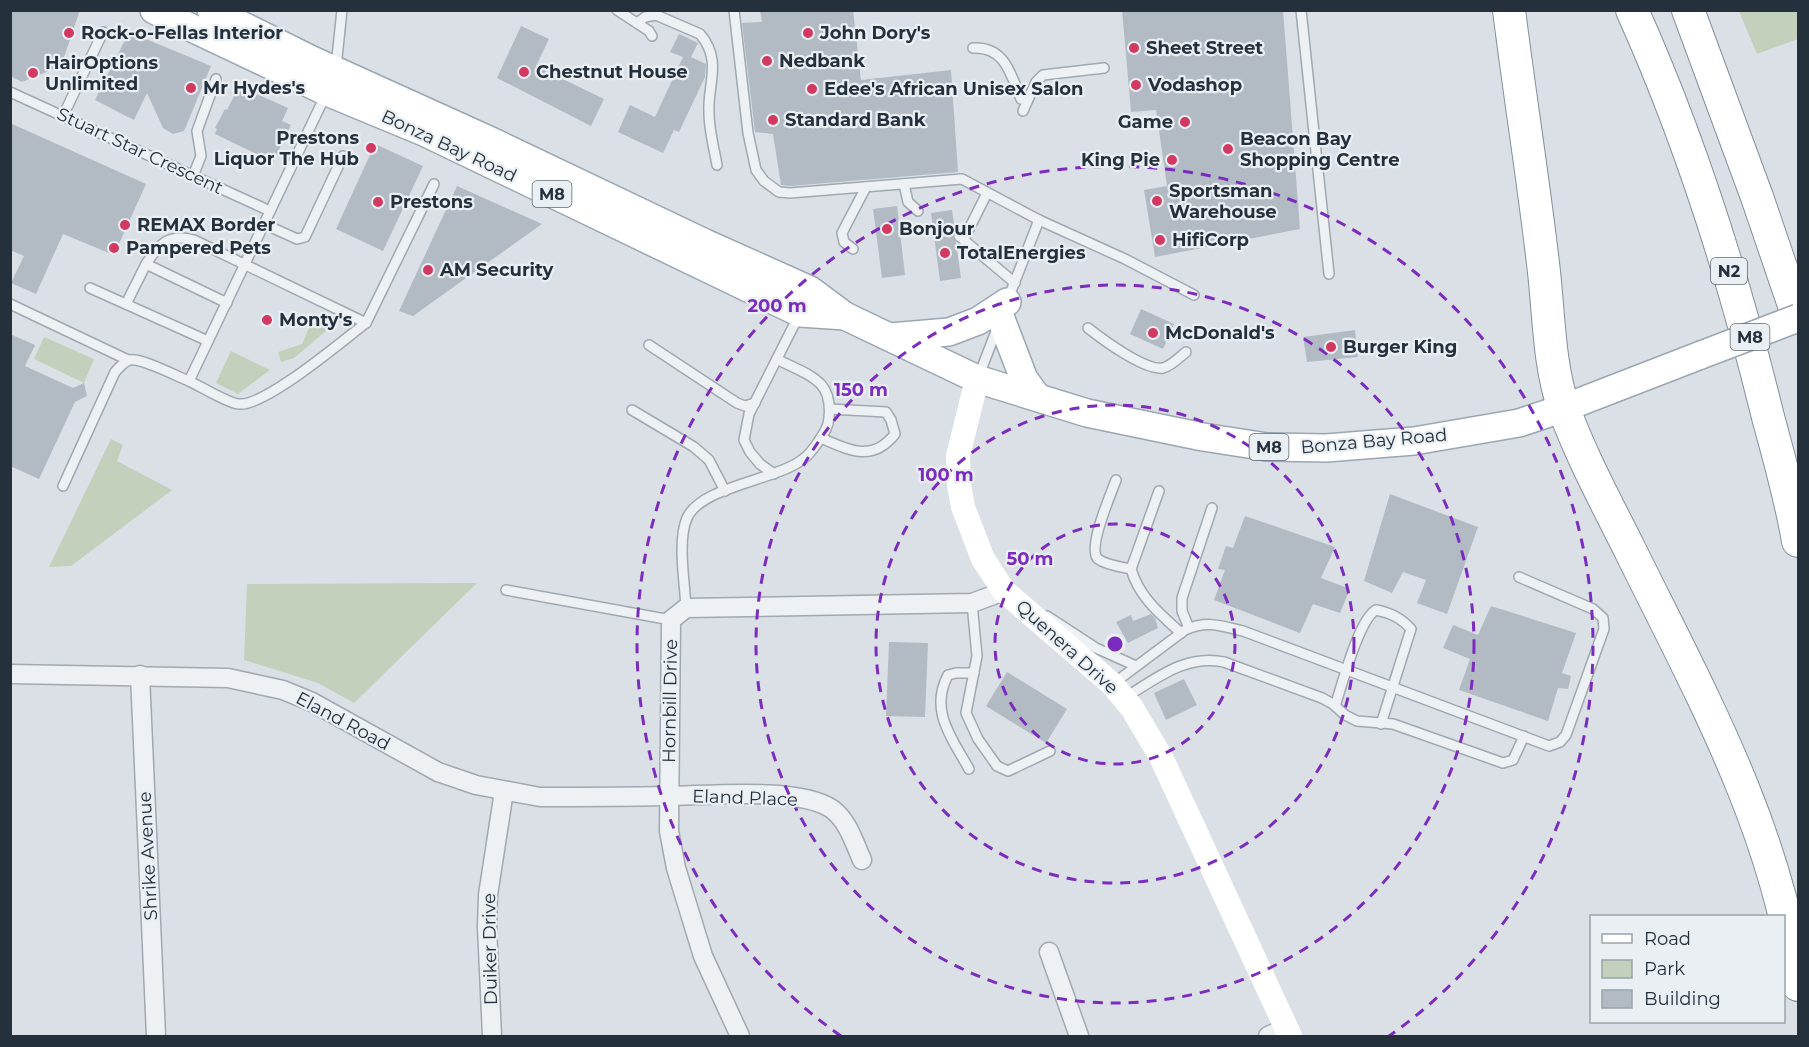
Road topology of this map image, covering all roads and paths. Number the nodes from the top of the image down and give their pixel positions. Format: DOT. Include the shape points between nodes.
graph roads {
  1 [pos="154,10"];
  2 [pos="211,10"];
  3 [pos="342,10"];
  4 [pos="617,10"];
  5 [pos="734,10"];
  6 [pos="1301,10"];
  7 [pos="1509,10"];
  8 [pos="1632,10"];
  9 [pos="1688,10"];
  10 [pos="637,23"];
  11 [pos="103,32"];
  12 [pos="652,36"];
  13 [pos="973,48"];
  14 [pos="1104,68"];
  15 [pos="216,79"];
  16 [pos="332,82"];
  17 [pos="10,92"];
  18 [pos="1021,99"];
  19 [pos="1023,111"];
  20 [pos="63,116"];
  21 [pos="343,156"];
  22 [pos="717,165"];
  23 [pos="193,176"];
  24 [pos="434,184"];
  25 [pos="904,184"];
  26 [pos="866,187"];
  27 [pos="987,193"];
  28 [pos="1757,197"];
  29 [pos="270,211"];
  30 [pos="918,211"];
  31 [pos="1039,220"];
  32 [pos="264,224"];
  33 [pos="853,249"];
  34 [pos="146,264"];
  35 [pos="245,264"];
  36 [pos="1329,274"];
  37 [pos="90,288"];
  38 [pos="1194,294"];
  39 [pos="1007,301"];
  40 [pos="805,302"];
  41 [pos="227,303"];
  42 [pos="10,304"];
  43 [pos="126,304"];
  44 [pos="1798,308"];
  45 [pos="1798,317"];
  46 [pos="366,323"];
  47 [pos="1088,328"];
  48 [pos="889,337"];
  49 [pos="208,341"];
  50 [pos="649,345"];
  51 [pos="1186,352"];
  52 [pos="777,359"];
  53 [pos="128,360"];
  54 [pos="977,379"];
  55 [pos="189,381"];
  56 [pos="1037,398"];
  57 [pos="755,403"];
  58 [pos="1564,408"];
  59 [pos="830,409"];
  60 [pos="632,410"];
  61 [pos="821,438"];
  62 [pos="774,474"];
  63 [pos="1116,480"];
  64 [pos="63,486"];
  65 [pos="725,491"];
  66 [pos="1159,491"];
  67 [pos="1212,508"];
  68 [pos="1798,541"];
  69 [pos="1131,569"];
  70 [pos="1519,577"];
  71 [pos="506,590"];
  72 [pos="1012,598"];
  73 [pos="972,603"];
  74 [pos="679,614"];
  75 [pos="1185,631"];
  76 [pos="1136,666"];
  77 [pos="1347,671"];
  78 [pos="974,673"];
  79 [pos="10,674"];
  80 [pos="140,675"];
  81 [pos="1391,687"];
  82 [pos="1118,692"];
  83 [pos="1335,706"];
  84 [pos="1381,723"];
  85 [pos="1524,736"];
  86 [pos="1050,751"];
  87 [pos="969,769"];
  88 [pos="504,791"];
  89 [pos="668,796"];
  90 [pos="862,860"];
  91 [pos="1785,915"];
  92 [pos="1785,916"];
  93 [pos="1049,952"];
  94 [pos="1798,986"];
  95 [pos="1281,1034"];
  96 [pos="156,1036"];
  97 [pos="492,1036"];
  98 [pos="740,1036"];
  99 [pos="1079,1036"];
  1 -- 16 [label="main road, Bonza Bay Road / M8"];
  2 -- 16 [label="main road, Bonza Bay Road / M8"];
  3 -- 16 [label="lane"];
  4 -- 10 [label="lane"];
  5 -- 26 [label="lane" via="748,133 756,170 764,181 779,192"];
  6 -- 36 [label="lane"];
  7 -- 58 [label="highway" via="1554,366"];
  8 -- 68 [label="highway, N2" via="1703,189 1745,320"];
  9 -- 28 [label="highway"];
  10 -- 12 [label="lane"];
  10 -- 22 [label="lane" via="645,16 656,15 704,39 713,70 708,112"];
  11 -- 20 [label="lane"];
  13 -- 18 [label="lane" via="990,50 1005,60"];
  14 -- 19 [label="lane" via="1043,75"];
  15 -- 23 [label="lane" via="197,131 201,156"];
  16 -- 29 [label="lane"];
  16 -- 40 [label="main road, Bonza Bay Road / M8" via="426,133"];
  17 -- 20 [label="lane, Stuart Star Crescent"];
  20 -- 23 [label="lane, Stuart Star Crescent"];
  21 -- 32 [label="lane" via="305,237 297,239"];
  23 -- 29 [label="lane, Stuart Star Crescent"];
  24 -- 46 [label="lane"];
  25 -- 26 [label="lane"];
  25 -- 27 [label="lane" via="963,179"];
  25 -- 30 [label="lane" via="909,202"];
  26 -- 33 [label="lane" via="842,233 844,242"];
  27 -- 31 [label="lane"];
  27 -- 39 [label="lane" via="962,238"];
  28 -- 44 [label="highway"];
  28 -- 45 [label="highway"];
  29 -- 32 [label="lane"];
  31 -- 38 [label="lane"];
  31 -- 39 [label="lane"];
  32 -- 35 [label="lane"];
  34 -- 35 [label="lane" via="172,237 194,240"];
  34 -- 41 [label="lane"];
  34 -- 43 [label="lane"];
  35 -- 41 [label="lane"];
  35 -- 46 [label="lane"];
  37 -- 43 [label="lane"];
  39 -- 48 [label="main road" via="978,321 949,332"];
  39 -- 54 [label="lane"];
  39 -- 56 [label="main road" via="1024,379"];
  40 -- 48 [label="main road, Bonza Bay Road / M8"];
  40 -- 52 [label="lane"];
  41 -- 49 [label="lane"];
  42 -- 53 [label="lane"];
  43 -- 49 [label="lane"];
  45 -- 58 [label="main road, Bonza Bay Road / M8, bridge"];
  46 -- 55 [label="lane" via="273,392 250,404 237,405"];
  47 -- 51 [label="lane" via="1112,346 1154,367 1166,367"];
  48 -- 54 [label="main road, Bonza Bay Road / M8"];
  49 -- 55 [label="lane"];
  50 -- 57 [label="lane" via="737,402 745,406"];
  52 -- 57 [label="lane"];
  52 -- 59 [label="lane" via="822,384 829,394"];
  53 -- 55 [label="lane" via="138,360"];
  53 -- 64 [label="lane" via="115,372"];
  54 -- 56 [label="main road, Bonza Bay Road / M8"];
  54 -- 72 [label="street, Quenera Drive" via="958,456 959,485 983,559"];
  56 -- 58 [label="main road, Bonza Bay Road / M8" via="1087,413 1267,447 1326,448 1414,441 1519,423"];
  57 -- 62 [label="lane" via="744,440 750,453"];
  58 -- 91 [label="highway" via="1737,771 1770,857"];
  59 -- 61 [label="lane" via="828,427"];
  59 -- 61 [label="lane" via="886,412 895,434 888,443 868,453 853,452"];
  60 -- 65 [label="lane" via="709,460"];
  61 -- 62 [label="lane" via="803,460"];
  62 -- 65 [label="lane"];
  63 -- 69 [label="lane" via="1095,550 1104,562"];
  65 -- 74 [label="lane" via="701,503 687,517"];
  66 -- 69 [label="lane"];
  67 -- 75 [label="lane" via="1182,598"];
  69 -- 75 [label="lane" via="1141,593 1158,612"];
  70 -- 85 [label="lane" via="1593,609 1603,618 1604,629 1566,735 1550,746"];
  71 -- 74 [label="lane"];
  72 -- 73 [label="street"];
  72 -- 76 [label="lane" via="1058,621 1096,648"];
  72 -- 82 [label="street, Quenera Drive"];
  73 -- 74 [label="street"];
  73 -- 78 [label="lane" via="977,656"];
  74 -- 89 [label="street, Hornbill Drive"];
  75 -- 76 [label="lane"];
  75 -- 77 [label="lane" via="1208,623 1243,631"];
  76 -- 82 [label="lane"];
  77 -- 81 [label="lane"];
  77 -- 81 [label="lane" via="1368,616 1376,610 1390,612 1411,630"];
  77 -- 83 [label="lane"];
  78 -- 86 [label="lane" via="966,713 997,766 1008,771"];
  78 -- 87 [label="lane" via="948,675 941,709 942,721"];
  79 -- 80 [label="street, Eland Road"];
  80 -- 88 [label="street, Eland Road" via="228,678 283,690 438,772"];
  80 -- 96 [label="street, Shrike Avenue"];
  81 -- 84 [label="lane"];
  81 -- 85 [label="lane"];
  82 -- 83 [label="lane" via="1185,663 1210,659"];
  82 -- 95 [label="street, Quenera Drive" via="1161,757"];
  83 -- 84 [label="lane" via="1357,721"];
  84 -- 85 [label="lane" via="1394,724 1503,763 1513,760"];
  88 -- 89 [label="street, Eland Road" via="540,797"];
  88 -- 97 [label="street, Duiker Drive" via="488,896"];
  89 -- 90 [label="street, Eland Place" via="771,795 810,800 841,818"];
  89 -- 98 [label="street, Hornbill Drive" via="676,868 703,956"];
  92 -- 94 [label="highway"];
  93 -- 99 [label="street"];
}
